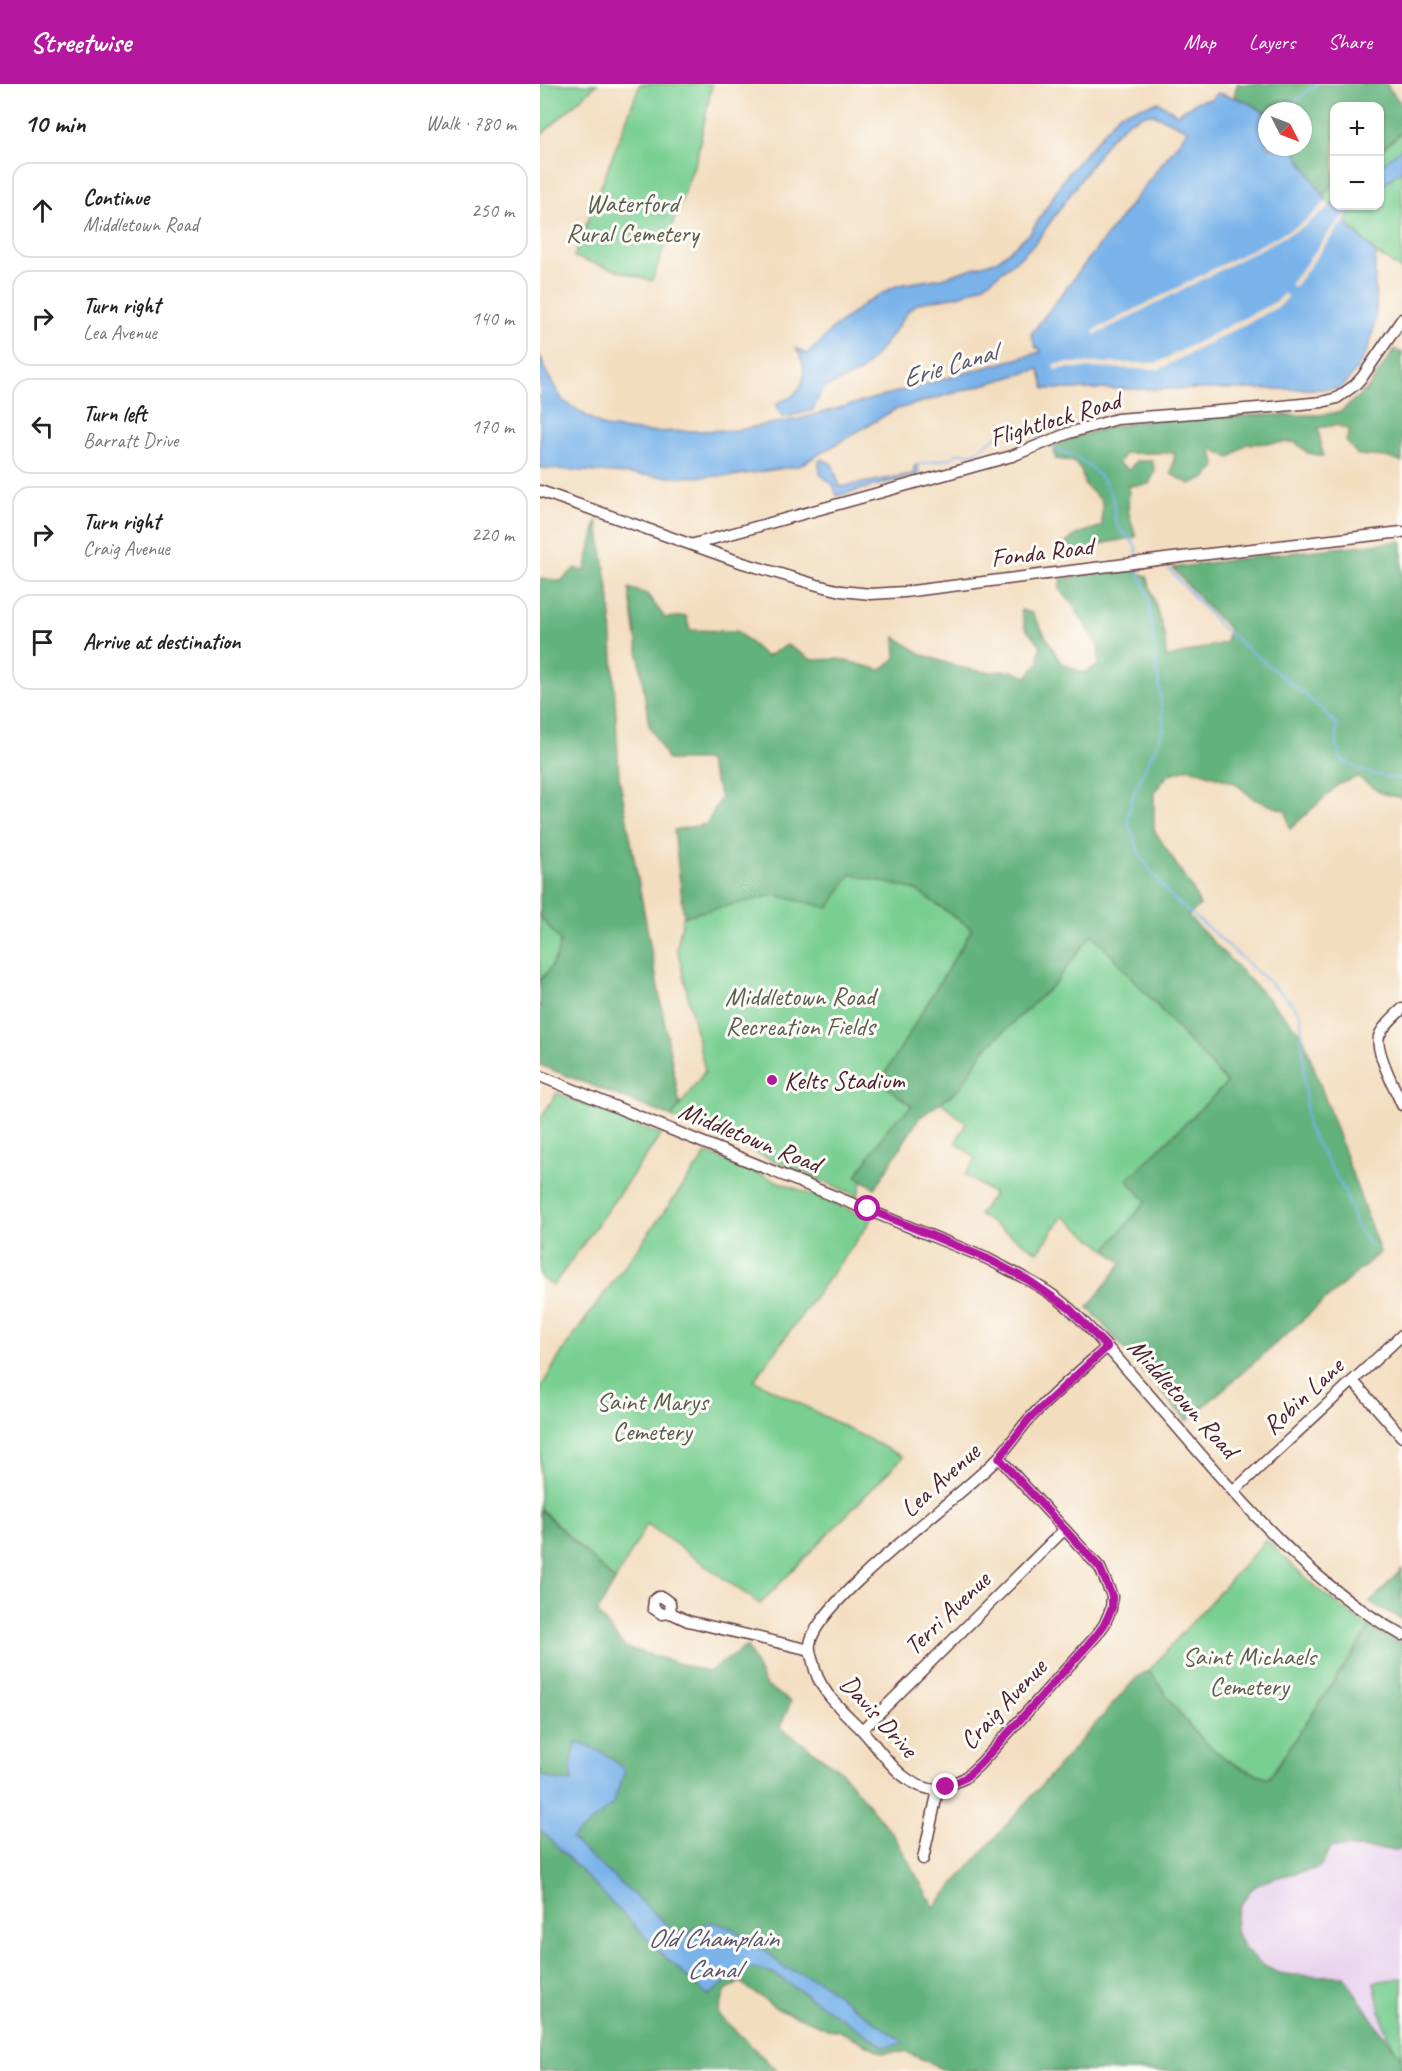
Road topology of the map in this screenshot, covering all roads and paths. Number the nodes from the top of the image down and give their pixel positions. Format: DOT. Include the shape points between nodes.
graph roads {
  1 [pos="1402,319"];
  2 [pos="540,490"];
  3 [pos="1402,532"];
  4 [pos="693,544"];
  5 [pos="1402,1009"];
  6 [pos="540,1076"];
  7 [pos="1402,1105"];
  8 [pos="1402,1335"];
  9 [pos="1107,1347"];
  10 [pos="1353,1381"];
  11 [pos="1402,1437"];
  12 [pos="999,1458"];
  13 [pos="1234,1490"];
  14 [pos="1064,1530"];
  15 [pos="671,1613"];
  16 [pos="1402,1635"];
  17 [pos="810,1650"];
  18 [pos="862,1730"];
  19 [pos="938,1790"];
  20 [pos="923,1859"];
  1 -- 4 [label="street, Flightlock Road" via="1363,376 1337,398 1117,419 1012,456"];
  2 -- 4 [label="street, Fonda Road"];
  3 -- 4 [label="street, Fonda Road" via="871,594 817,585"];
  5 -- 7 [label="street" via="1378,1041"];
  6 -- 9 [label="street, Middletown Road" via="988,1259 1052,1295"];
  8 -- 10 [label="street, Robin Lane"];
  9 -- 12 [label="street, Lea Avenue" via="1029,1419"];
  9 -- 13 [label="street, Middletown Road"];
  10 -- 11 [label="street"];
  10 -- 13 [label="street, Robin Lane"];
  12 -- 14 [label="street"];
  12 -- 17 [label="street, Lea Avenue" via="833,1607 813,1634"];
  13 -- 16 [label="street, Middletown Road" via="1326,1584"];
  14 -- 18 [label="street, Terri Avenue"];
  14 -- 19 [label="street, Craig Avenue" via="1100,1568 1110,1588 1112,1608 1096,1636 980,1764 965,1778"];
  15 -- 17 [label="street" via="688,1621"];
  17 -- 18 [label="street, Davis Drive" via="815,1676 827,1695"];
  18 -- 19 [label="street, Davis Drive" via="910,1782"];
  19 -- 20 [label="street"];
}
